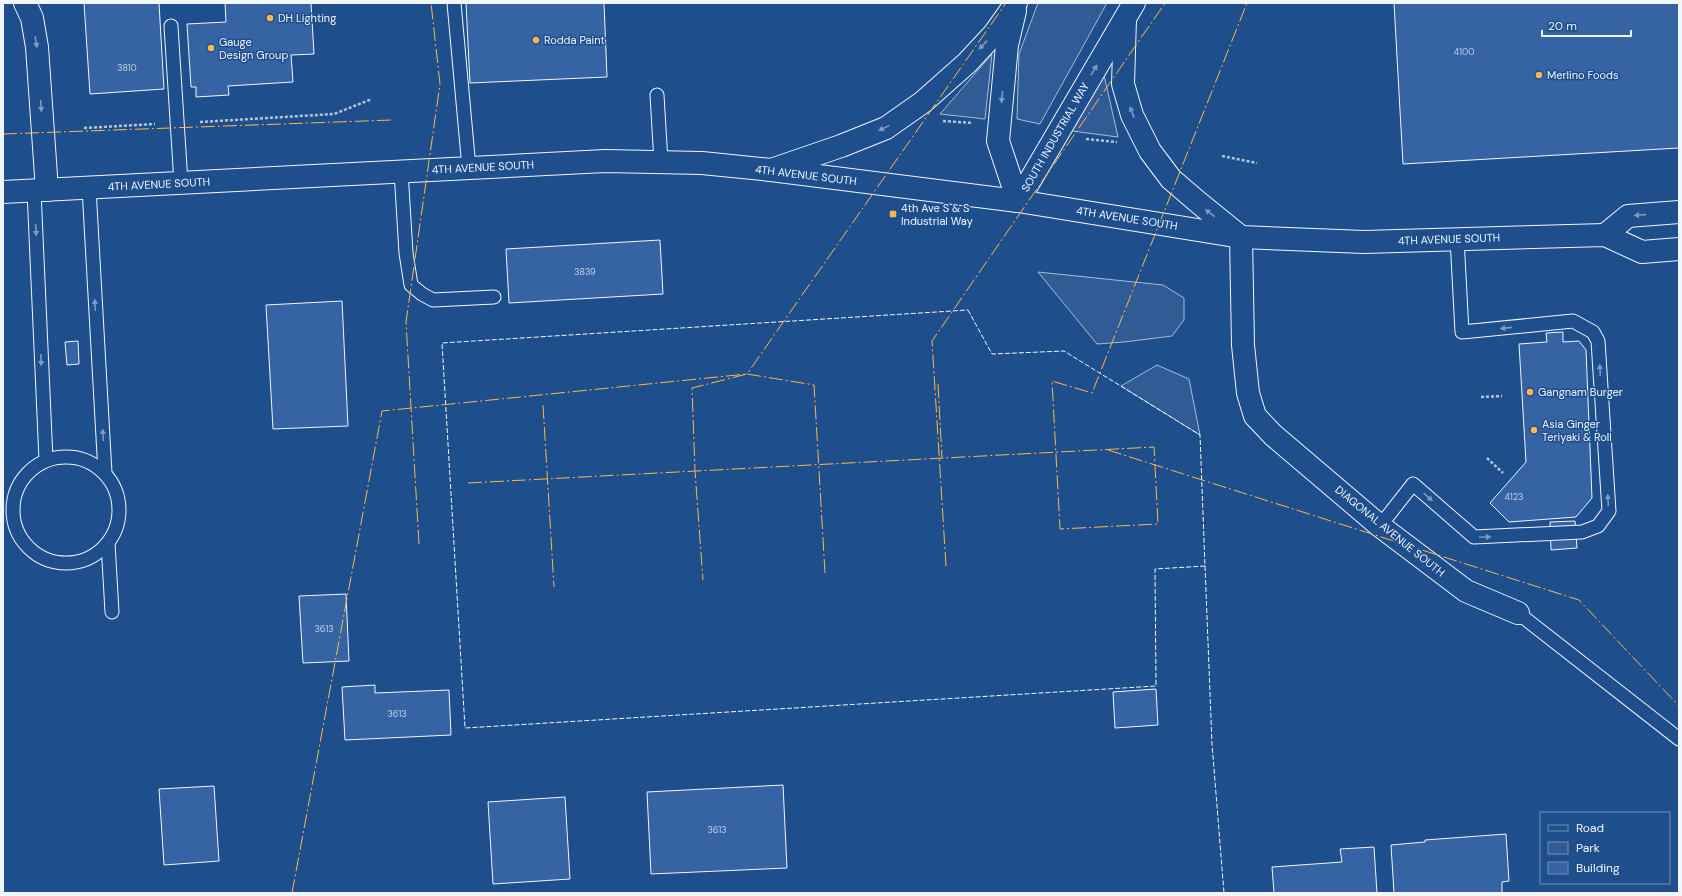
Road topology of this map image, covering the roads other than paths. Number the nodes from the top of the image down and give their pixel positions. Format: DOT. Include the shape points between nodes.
graph roads {
  1 [pos="25,3"];
  2 [pos="454,3"];
  3 [pos="1016,3"];
  4 [pos="1130,11"];
  5 [pos="171,26"];
  6 [pos="657,95"];
  7 [pos="661,162"];
  8 [pos="469,168"];
  9 [pos="771,170"];
  10 [pos="401,172"];
  11 [pos="181,183"];
  12 [pos="89,188"];
  13 [pos="41,191"];
  14 [pos="3,192"];
  15 [pos="1018,201"];
  16 [pos="1679,212"];
  17 [pos="1605,235"];
  18 [pos="1241,237"];
  19 [pos="1457,238"];
  20 [pos="1679,249"];
  21 [pos="494,297"];
  22 [pos="46,460"];
  23 [pos="105,473"];
  24 [pos="1380,526"];
  25 [pos="108,543"];
  26 [pos="112,612"];
  27 [pos="1518,613"];
  28 [pos="1679,739"];
  1 -- 13 [label="main road, one-way" via="32,18 37,47"];
  2 -- 8 [label="lane"];
  3 -- 9 [label="main road, one-way" via="994,34 966,63 922,102 886,128"];
  3 -- 15 [label="main road, SOUTH INDUSTRIAL WAY, one-way" via="1007,45 998,141"];
  15 -- 4 [label="main road, SOUTH INDUSTRIAL WAY, one-way"];
  18 -- 4 [label="main road, one-way" via="1171,179 1150,151 1132,115 1123,84"];
  5 -- 11 [label="lane"];
  6 -- 7 [label="lane"];
  7 -- 8 [label="main road, 4TH AVENUE SOUTH" via="605,161"];
  7 -- 9 [label="main road, 4TH AVENUE SOUTH"];
  8 -- 10 [label="main road, 4TH AVENUE SOUTH"];
  9 -- 15 [label="main road, 4TH AVENUE SOUTH"];
  10 -- 11 [label="main road, 4TH AVENUE SOUTH"];
  10 -- 21 [label="lane" via="406,253 411,284 433,300"];
  11 -- 12 [label="main road, 4TH AVENUE SOUTH"];
  12 -- 13 [label="main road, 4TH AVENUE SOUTH"];
  23 -- 12 [label="lane, one-way"];
  13 -- 14 [label="main road, 4TH AVENUE SOUTH"];
  13 -- 22 [label="lane, one-way"];
  15 -- 18 [label="main road, 4TH AVENUE SOUTH"];
  16 -- 17 [label="main road, one-way" via="1628,216"];
  17 -- 19 [label="main road, 4TH AVENUE SOUTH"];
  17 -- 20 [label="main road, 4TH AVENUE SOUTH" via="1642,252"];
  18 -- 19 [label="main road, 4TH AVENUE SOUTH" via="1364,242"];
  18 -- 24 [label="main road, DIAGONAL AVENUE SOUTH" via="1243,345 1248,393 1255,416 1273,435"];
  24 -- 19 [label="lane, one-way" via="1413,484 1474,537 1582,532 1598,526 1609,511 1598,341 1594,332 1573,322 1462,332"];
  22 -- 23 [label="lane" via="73,456 91,462"];
  22 -- 25 [label="lane" via="23,476 14,493 12,512 16,530 26,546 40,557 58,563 77,562 94,556"];
  23 -- 25 [label="lane" via="114,486 119,500 119,515"];
  24 -- 27 [label="main road, DIAGONAL AVENUE SOUTH" via="1466,591"];
  25 -- 26 [label="lane"];
  27 -- 28 [label="lane, DIAGONAL AVENUE SOUTH"];
}
